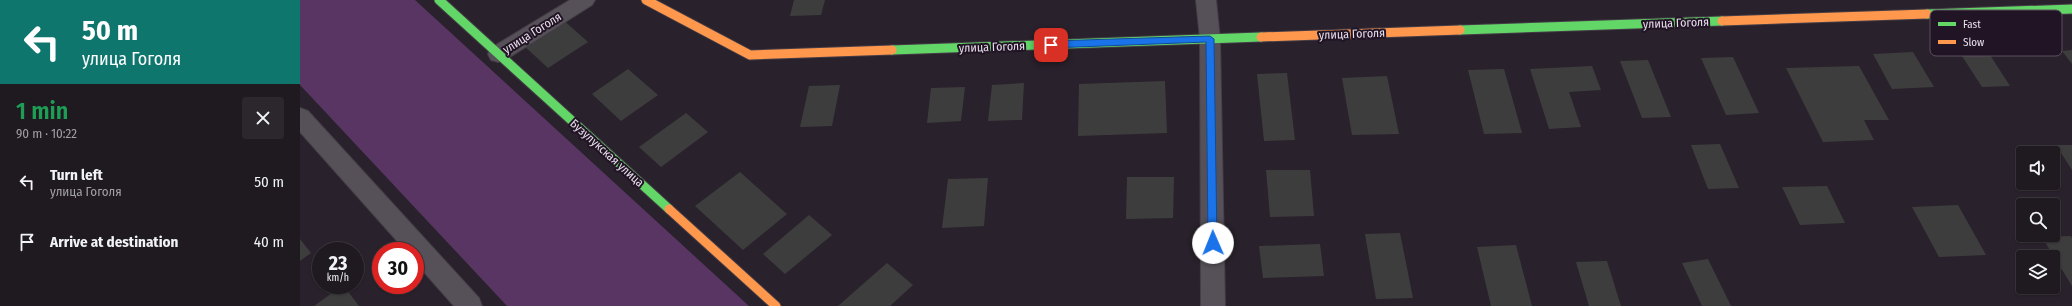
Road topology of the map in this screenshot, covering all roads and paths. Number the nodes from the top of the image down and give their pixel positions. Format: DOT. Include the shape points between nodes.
graph roads {
  1 [pos="439,0"];
  2 [pos="585,0"];
  3 [pos="646,0"];
  4 [pos="1206,0"];
  5 [pos="2072,9"];
  6 [pos="2043,10"];
  7 [pos="1930,14"];
  8 [pos="1210,39"];
  9 [pos="498,54"];
  10 [pos="300,117"];
  11 [pos="470,306"];
  12 [pos="776,306"];
  13 [pos="1213,306"];
  1 -- 9 [label="street, Бузулукская улица"];
  2 -- 9 [label="street, улица Гоголя"];
  3 -- 8 [label="street, улица Гоголя" via="750,55"];
  4 -- 8 [label="street"];
  5 -- 6 [label="street, улица Гоголя"];
  7 -- 8 [label="street, улица Гоголя"];
  8 -- 13 [label="street"];
  9 -- 12 [label="street, Бузулукская улица"];
  10 -- 11 [label="street"];
}
